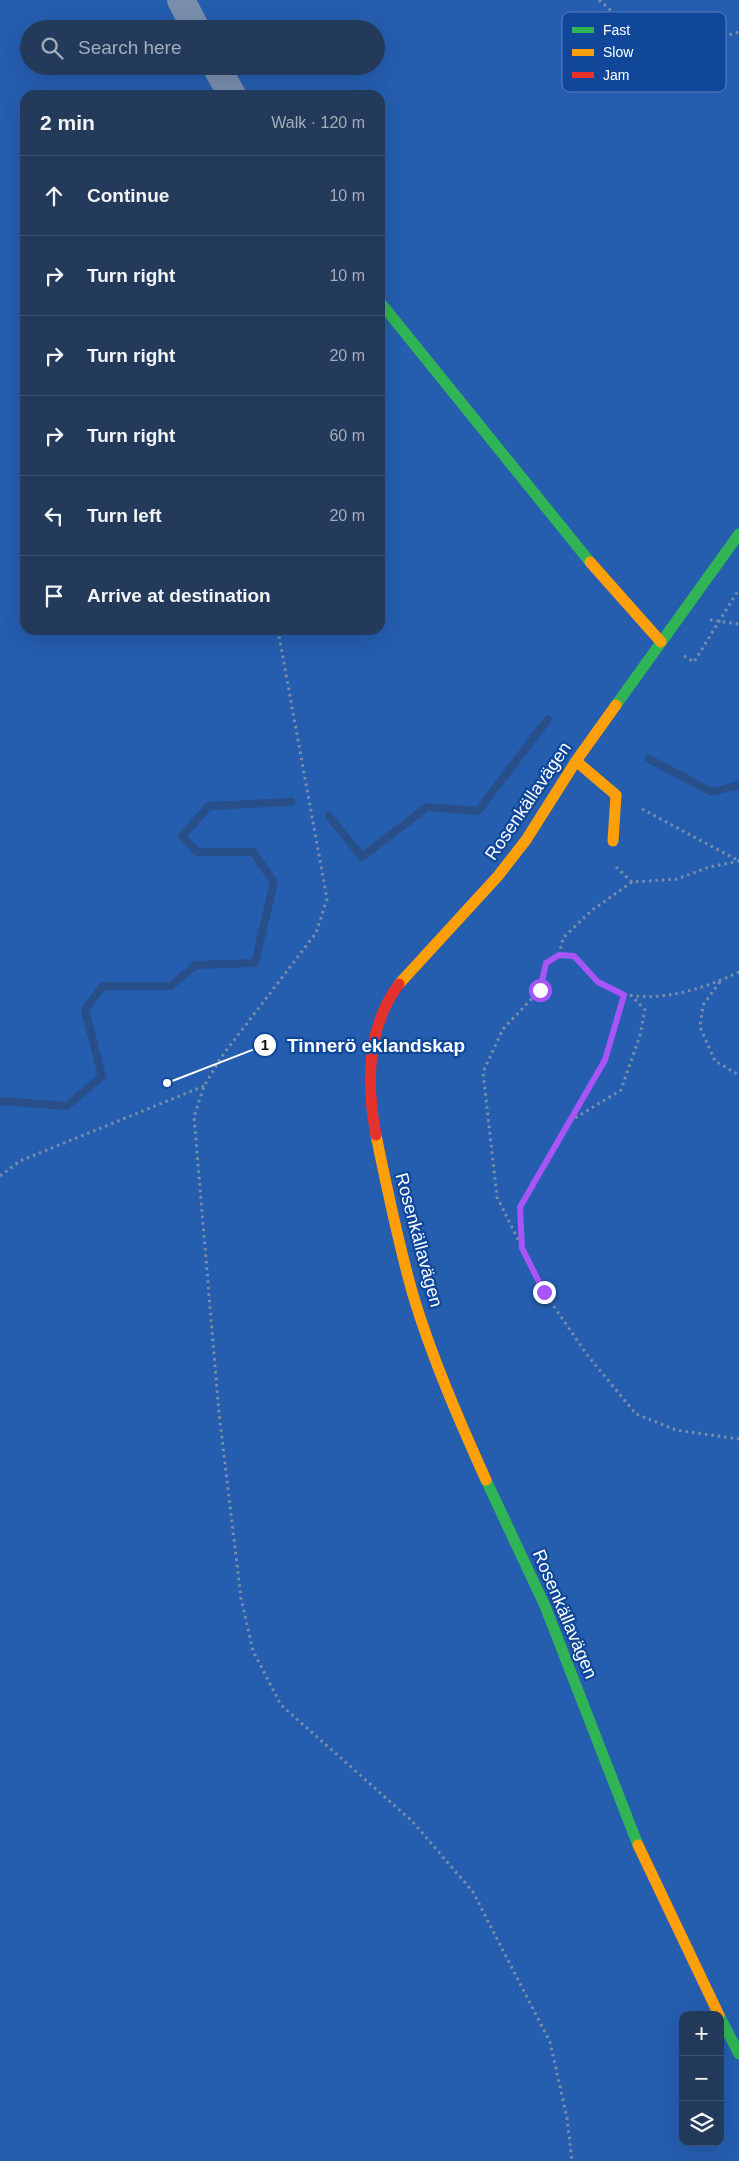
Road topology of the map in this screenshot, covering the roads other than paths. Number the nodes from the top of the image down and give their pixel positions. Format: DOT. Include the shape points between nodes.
graph roads {
  1 [pos="182,0"];
  2 [pos="192,20"];
  3 [pos="221,75"];
  4 [pos="229,90"];
  5 [pos="385,308"];
  6 [pos="739,534"];
  7 [pos="661,642"];
  8 [pos="576,761"];
  9 [pos="613,841"];
  10 [pos="718,2011"];
  11 [pos="724,2024"];
  12 [pos="739,2054"];
  1 -- 2 [label="street"];
  3 -- 4 [label="street"];
  5 -- 7 [label="street" via="612,590"];
  6 -- 7 [label="street, Rosenkällavägen"];
  7 -- 8 [label="street, Rosenkällavägen"];
  8 -- 9 [label="street" via="616,794"];
  8 -- 10 [label="street, Rosenkällavägen" via="526,840 498,876 387,1000 371,1049 372,1114 392,1216 414,1297 437,1363 461,1425 545,1606 644,1861"];
  11 -- 12 [label="street, Rosenkällavägen"];
}
